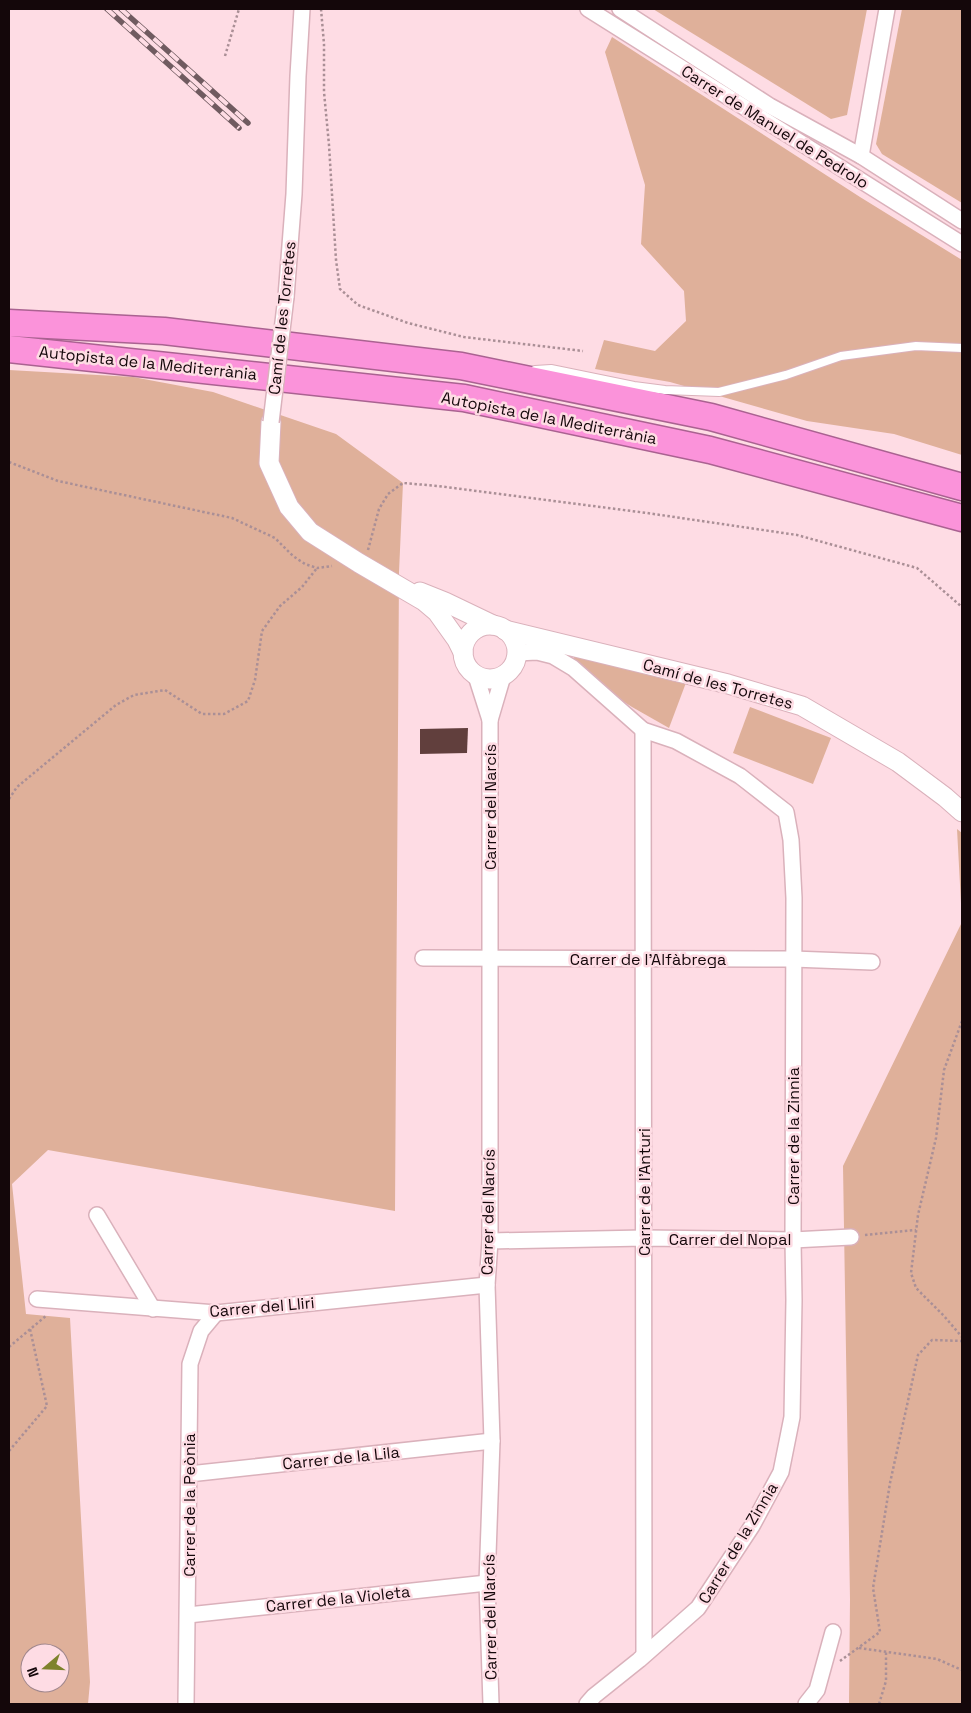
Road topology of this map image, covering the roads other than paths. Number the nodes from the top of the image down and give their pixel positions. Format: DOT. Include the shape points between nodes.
graph roads {
  1 [pos="302,9"];
  2 [pos="588,9"];
  3 [pos="620,9"];
  4 [pos="887,9"];
  5 [pos="861,156"];
  6 [pos="962,222"];
  7 [pos="962,244"];
  8 [pos="9,322"];
  9 [pos="962,348"];
  10 [pos="9,349"];
  11 [pos="501,374"];
  12 [pos="271,422"];
  13 [pos="962,488"];
  14 [pos="962,518"];
  15 [pos="382,576"];
  16 [pos="499,627"];
  17 [pos="463,652"];
  18 [pos="517,653"];
  19 [pos="476,676"];
  20 [pos="503,676"];
  21 [pos="490,720"];
  22 [pos="643,730"];
  23 [pos="962,812"];
  24 [pos="423,958"];
  25 [pos="490,958"];
  26 [pos="644,959"];
  27 [pos="793,959"];
  28 [pos="872,962"];
  29 [pos="97,1215"];
  30 [pos="853,1237"];
  31 [pos="644,1238"];
  32 [pos="793,1240"];
  33 [pos="490,1241"];
  34 [pos="487,1285"];
  35 [pos="37,1299"];
  36 [pos="153,1309"];
  37 [pos="216,1314"];
  38 [pos="492,1441"];
  39 [pos="189,1474"];
  40 [pos="487,1583"];
  41 [pos="188,1615"];
  42 [pos="644,1623"];
  43 [pos="673,1630"];
  44 [pos="833,1632"];
  45 [pos="644,1654"];
  46 [pos="186,1704"];
  47 [pos="491,1704"];
  48 [pos="587,1704"];
  49 [pos="806,1704"];
  1 -- 12 [label="street, Camí de les Torretes, bridge" via="294,194"];
  2 -- 7 [label="street, Carrer de Manuel de Pedrolo"];
  3 -- 5 [label="street, Carrer de Manuel de Pedrolo" via="770,106"];
  4 -- 5 [label="street"];
  5 -- 6 [label="street, Carrer de Manuel de Pedrolo"];
  8 -- 11 [label="highway, Autopista de la Mediterrània" via="164,331 460,366"];
  9 -- 11 [label="lane" via="916,346 841,356 786,375 719,392 634,386 551,369"];
  10 -- 14 [label="highway, Autopista de la Mediterrània" via="464,398 710,450"];
  11 -- 13 [label="highway, Autopista de la Mediterrània" via="711,417"];
  12 -- 15 [label="street, Camí de les Torretes" via="270,463 289,507 310,532"];
  15 -- 16 [label="street, Camí de les Torretes"];
  15 -- 17 [label="street, Camí de les Torretes" via="436,612"];
  16 -- 17 [label="street" via="475,629 464,643"];
  16 -- 18 [label="street" via="514,640"];
  16 -- 23 [label="street, Camí de les Torretes" via="728,684 802,706 898,762"];
  17 -- 19 [label="street" via="466,666"];
  18 -- 20 [label="street" via="513,667"];
  18 -- 22 [label="street, Carrer de la Zinnia" via="537,652 553,656 572,668"];
  19 -- 20 [label="street" via="485,679"];
  19 -- 21 [label="street, Carrer del Narcís"];
  20 -- 21 [label="street, Carrer del Narcís"];
  21 -- 25 [label="street, Carrer del Narcís"];
  22 -- 26 [label="street, Carrer de l'Anturi"];
  22 -- 27 [label="street, Carrer de la Zinnia" via="676,741 740,776 786,812 794,898"];
  24 -- 25 [label="street, Carrer de l'Alfàbrega"];
  25 -- 26 [label="street, Carrer de l'Alfàbrega"];
  25 -- 33 [label="street, Carrer del Narcís"];
  26 -- 27 [label="street, Carrer de l'Alfàbrega"];
  26 -- 31 [label="street, Carrer de l'Anturi"];
  27 -- 28 [label="street, Carrer de l'Alfàbrega"];
  27 -- 32 [label="street, Carrer de la Zinnia"];
  29 -- 36 [label="street"];
  30 -- 32 [label="street, Carrer del Nopal"];
  31 -- 32 [label="street, Carrer del Nopal"];
  31 -- 33 [label="street, Carrer del Nopal"];
  31 -- 42 [label="street, Carrer de l'Anturi"];
  32 -- 43 [label="street, Carrer de la Zinnia" via="792,1417 781,1472 752,1526 698,1608"];
  33 -- 34 [label="street, Carrer del Narcís"];
  34 -- 37 [label="street, Carrer del Lliri"];
  34 -- 38 [label="street, Carrer del Narcís"];
  35 -- 36 [label="street, Carrer del Lliri"];
  36 -- 37 [label="street, Carrer del Lliri"];
  37 -- 39 [label="street, Carrer de la Peònia" via="201,1331 190,1364"];
  38 -- 39 [label="street, Carrer de la Lila"];
  38 -- 40 [label="street, Carrer del Narcís"];
  39 -- 41 [label="street, Carrer de la Peònia"];
  40 -- 41 [label="street, Carrer de la Violeta"];
  40 -- 47 [label="street, Carrer del Narcís"];
  41 -- 46 [label="street, Carrer de la Peònia"];
  42 -- 43 [label="street" via="654,1628"];
  42 -- 45 [label="street, Carrer de l'Anturi"];
  43 -- 45 [label="street, Carrer de la Zinnia"];
  44 -- 49 [label="street" via="817,1690"];
  45 -- 48 [label="street, Carrer de la Zinnia"];
}
